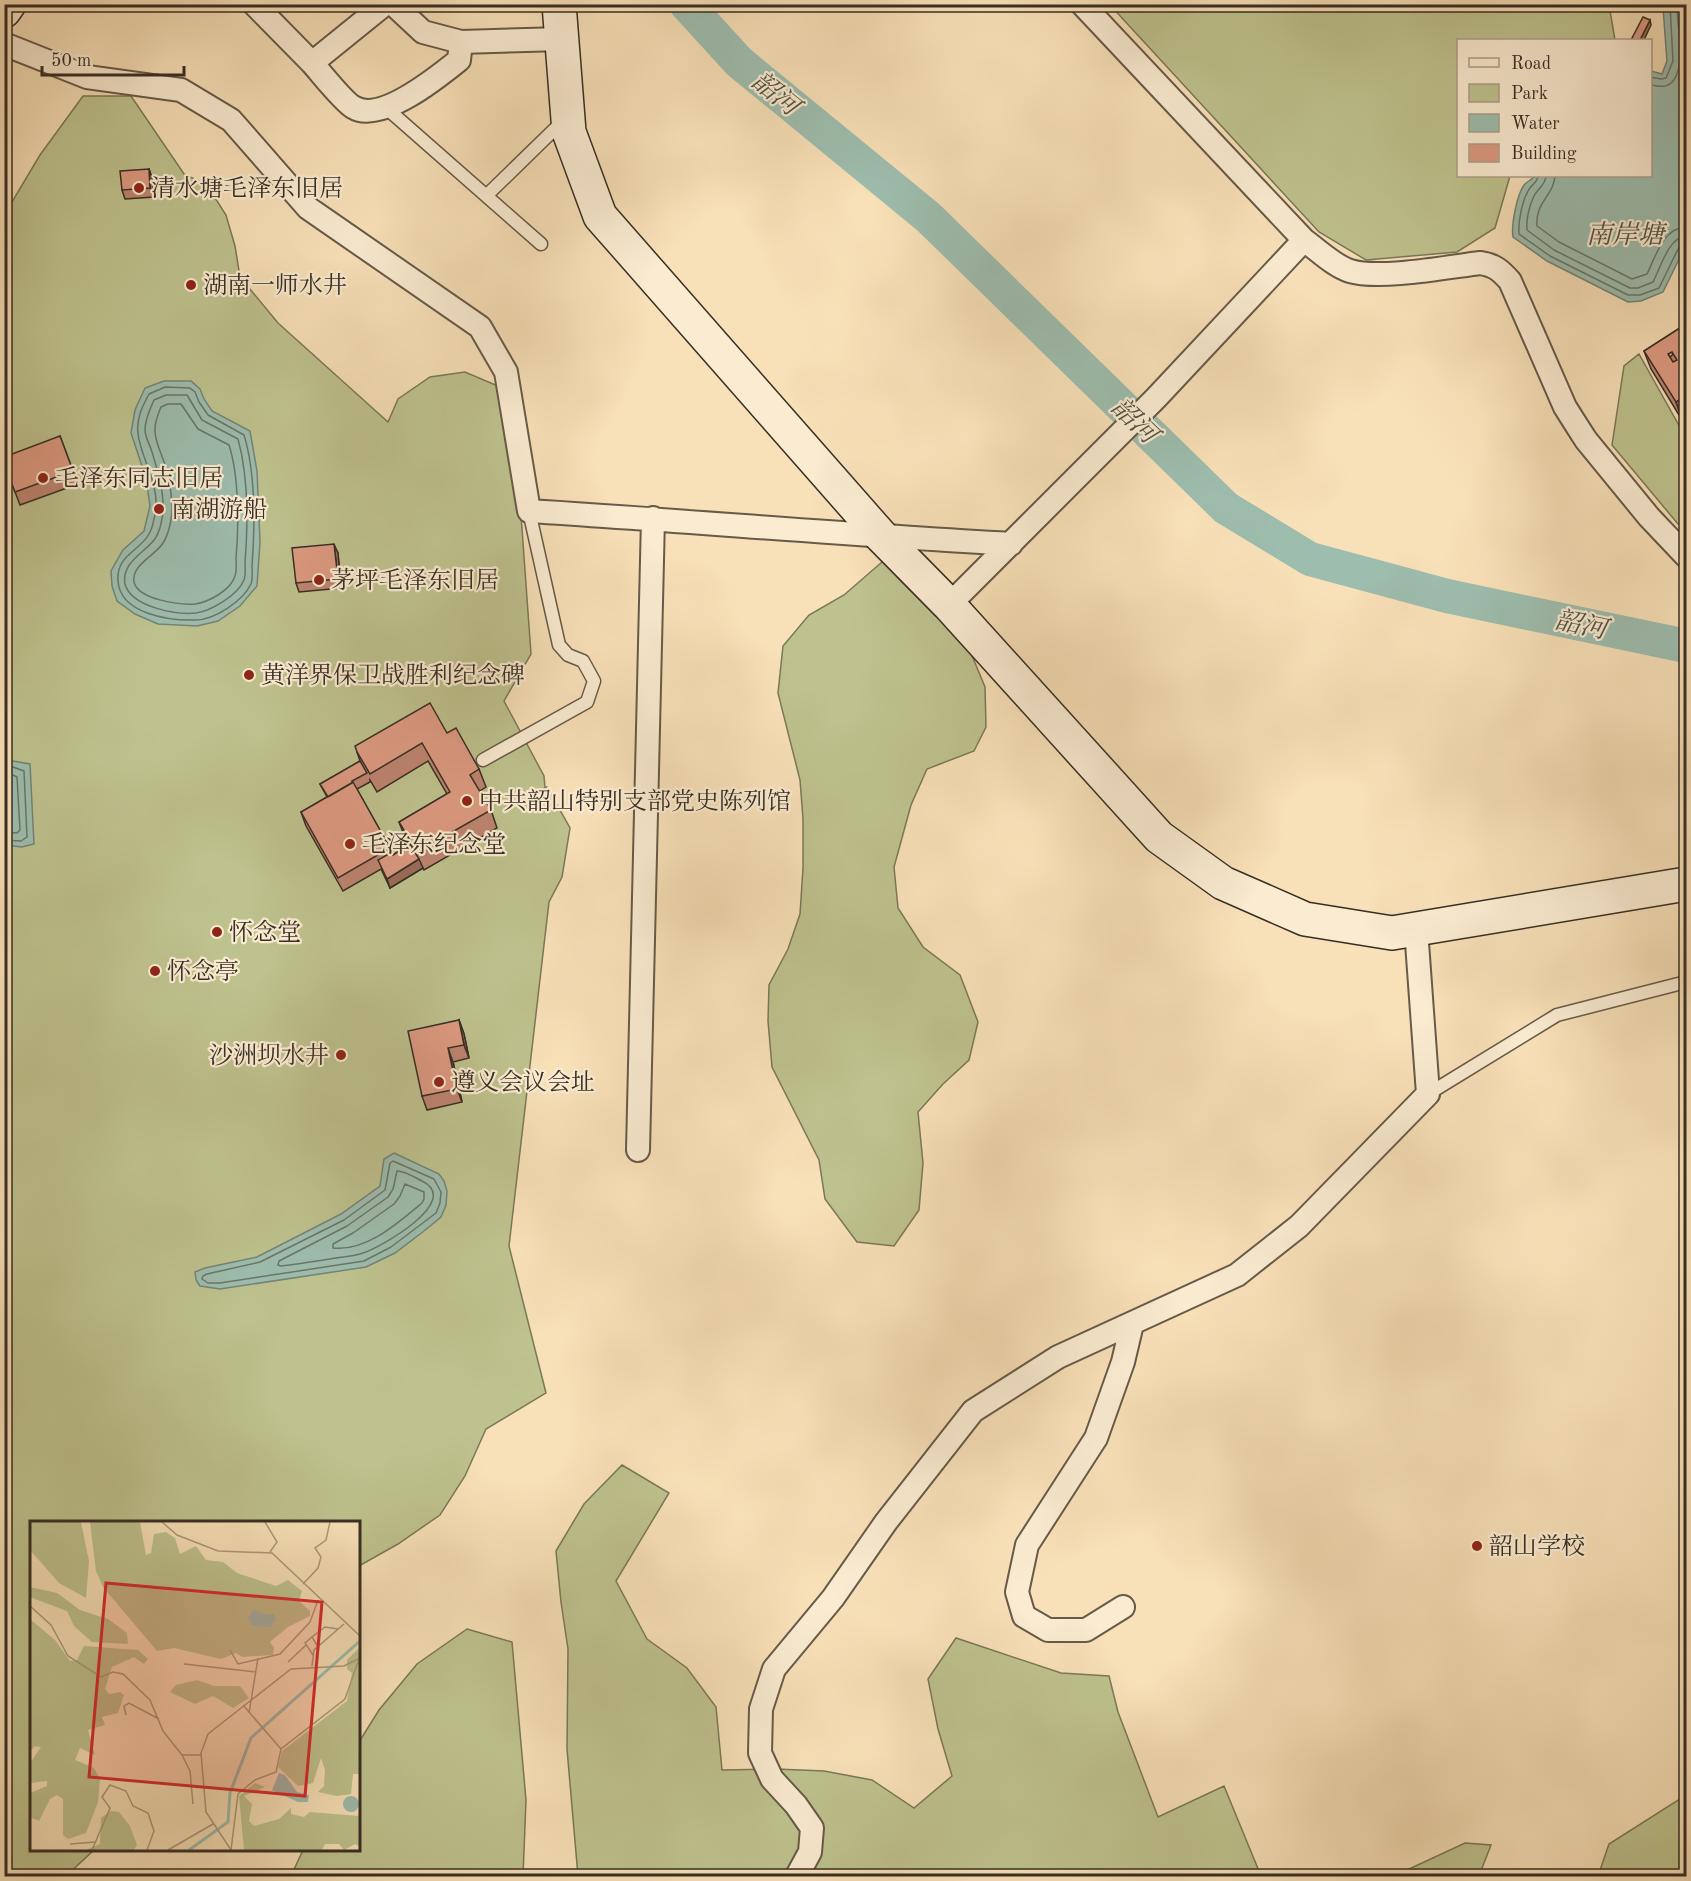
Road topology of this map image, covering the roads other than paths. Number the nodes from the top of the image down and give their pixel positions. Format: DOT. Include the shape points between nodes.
graph roads {
  1 [pos="9,4"];
  2 [pos="254,4"];
  3 [pos="385,4"];
  4 [pos="393,4"];
  5 [pos="559,4"];
  6 [pos="1082,4"];
  7 [pos="4,11"];
  8 [pos="561,39"];
  9 [pos="461,42"];
  10 [pos="4,44"];
  11 [pos="312,63"];
  12 [pos="384,106"];
  13 [pos="567,117"];
  14 [pos="487,195"];
  15 [pos="1304,240"];
  16 [pos="541,244"];
  17 [pos="528,511"];
  18 [pos="653,518"];
  19 [pos="882,537"];
  20 [pos="1011,544"];
  21 [pos="1686,556"];
  22 [pos="950,605"];
  23 [pos="483,760"];
  24 [pos="1686,884"];
  25 [pos="1416,929"];
  26 [pos="1686,982"];
  27 [pos="1428,1094"];
  28 [pos="638,1149"];
  29 [pos="1132,1324"];
  30 [pos="1123,1607"];
  31 [pos="797,1876"];
  1 -- 7 [label="main road"];
  2 -- 11 [label="street"];
  3 -- 11 [label="street"];
  4 -- 9 [label="street" via="423,32"];
  5 -- 8 [label="main road"];
  6 -- 15 [label="street"];
  8 -- 9 [label="street"];
  8 -- 13 [label="main road"];
  9 -- 12 [label="street" via="459,60 434,81"];
  10 -- 17 [label="street" via="87,77 181,90 231,120 308,208 480,327 506,372"];
  11 -- 12 [label="street" via="353,107 368,112"];
  12 -- 14 [label="lane"];
  13 -- 14 [label="lane"];
  13 -- 19 [label="main road" via="600,216"];
  14 -- 16 [label="lane"];
  15 -- 20 [label="street" via="1156,398"];
  15 -- 21 [label="street" via="1341,267 1359,273 1480,263 1502,272 1510,282 1565,407 1586,440"];
  17 -- 18 [label="street"];
  17 -- 23 [label="lane" via="559,645 568,656 583,661 594,681 587,702"];
  18 -- 19 [label="street"];
  18 -- 28 [label="street"];
  19 -- 20 [label="street"];
  19 -- 22 [label="main road"];
  20 -- 22 [label="street"];
  22 -- 25 [label="main road" via="1159,837 1199,867 1223,883 1305,919 1392,933"];
  24 -- 25 [label="main road"];
  25 -- 27 [label="street"];
  26 -- 27 [label="lane" via="1557,1015"];
  27 -- 29 [label="street" via="1299,1226 1237,1275"];
  29 -- 30 [label="street" via="1096,1438 1027,1545 1017,1592 1024,1616 1048,1630 1086,1630"];
  29 -- 31 [label="street" via="1058,1357 974,1411 886,1522 833,1598 774,1669 761,1709 760,1753 772,1779 812,1828 810,1852"];
}
